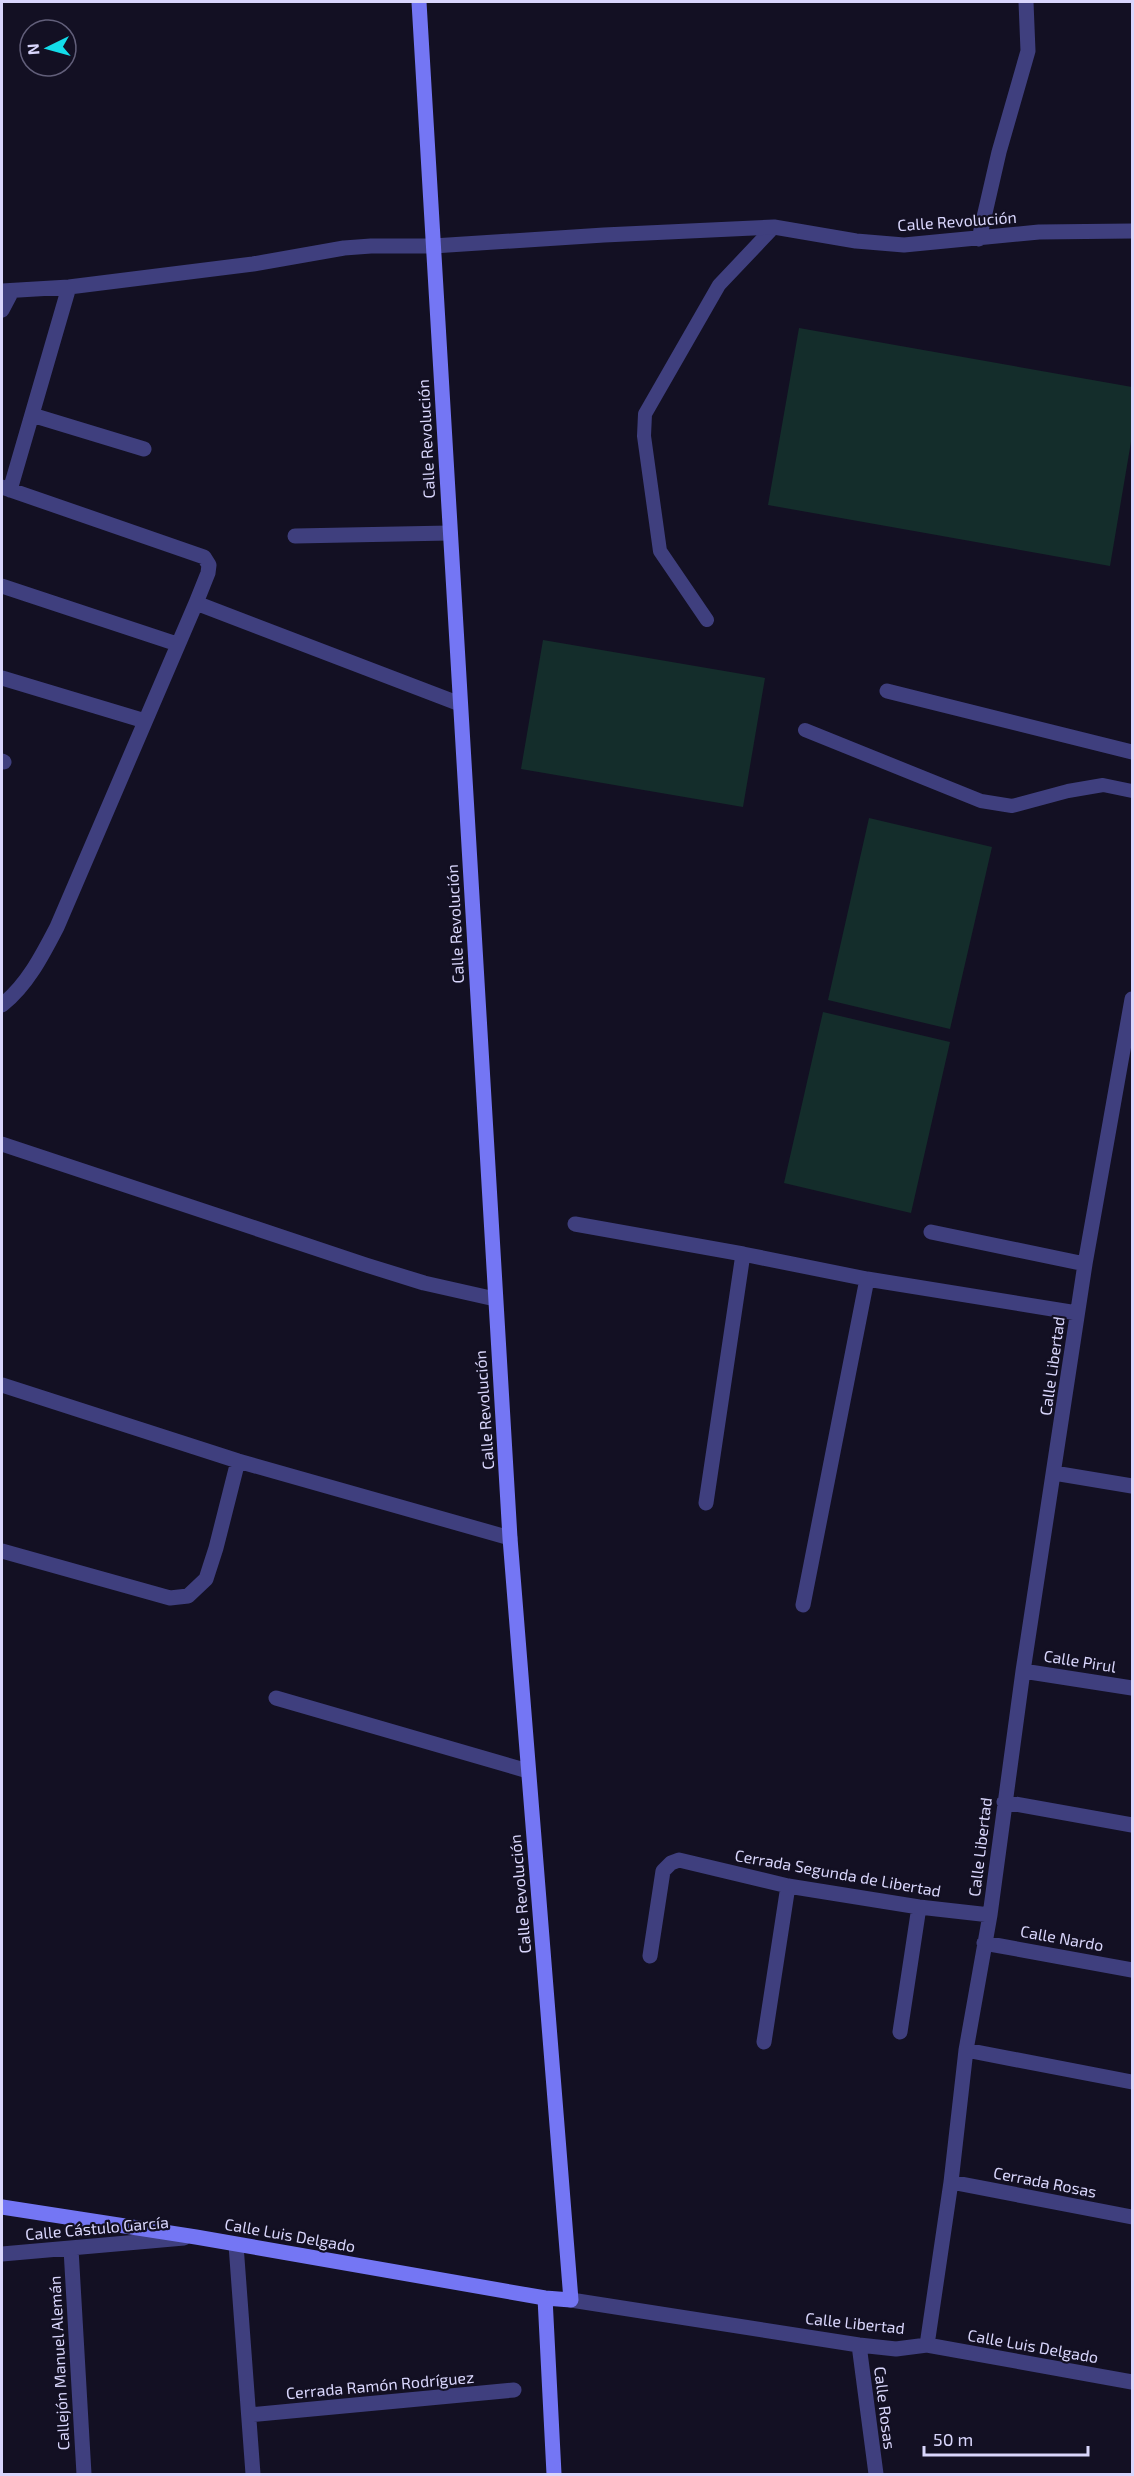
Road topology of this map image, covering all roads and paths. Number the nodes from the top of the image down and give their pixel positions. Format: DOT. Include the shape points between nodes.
graph roads {
  1 [pos="419,2"];
  2 [pos="1026,2"];
  3 [pos="774,227"];
  4 [pos="1132,231"];
  5 [pos="979,239"];
  6 [pos="433,246"];
  7 [pos="69,287"];
  8 [pos="7,291"];
  9 [pos="2,310"];
  10 [pos="32,415"];
  11 [pos="144,449"];
  12 [pos="6,489"];
  13 [pos="450,533"];
  14 [pos="295,536"];
  15 [pos="2,586"];
  16 [pos="196,603"];
  17 [pos="707,620"];
  18 [pos="177,644"];
  19 [pos="2,678"];
  20 [pos="887,690"];
  21 [pos="460,704"];
  22 [pos="145,721"];
  23 [pos="805,730"];
  24 [pos="1132,752"];
  25 [pos="1132,791"];
  26 [pos="1132,999"];
  27 [pos="3,1001"];
  28 [pos="2,1144"];
  29 [pos="575,1224"];
  30 [pos="931,1232"];
  31 [pos="743,1254"];
  32 [pos="1085,1264"];
  33 [pos="867,1279"];
  34 [pos="495,1299"];
  35 [pos="1077,1313"];
  36 [pos="2,1385"];
  37 [pos="238,1461"];
  38 [pos="1054,1473"];
  39 [pos="1132,1486"];
  40 [pos="706,1503"];
  41 [pos="510,1538"];
  42 [pos="2,1551"];
  43 [pos="803,1605"];
  44 [pos="1023,1671"];
  45 [pos="1132,1688"];
  46 [pos="276,1698"];
  47 [pos="528,1771"];
  48 [pos="1004,1802"];
  49 [pos="1132,1825"];
  50 [pos="788,1886"];
  51 [pos="919,1907"];
  52 [pos="990,1915"];
  53 [pos="984,1943"];
  54 [pos="650,1956"];
  55 [pos="1132,1970"];
  56 [pos="900,2032"];
  57 [pos="764,2042"];
  58 [pos="966,2050"];
  59 [pos="1132,2082"];
  60 [pos="951,2182"];
  61 [pos="2,2207"];
  62 [pos="1132,2217"];
  63 [pos="196,2237"];
  64 [pos="236,2245"];
  65 [pos="71,2249"];
  66 [pos="2,2254"];
  67 [pos="544,2298"];
  68 [pos="571,2300"];
  69 [pos="859,2345"];
  70 [pos="927,2345"];
  71 [pos="1132,2382"];
  72 [pos="514,2390"];
  73 [pos="249,2415"];
  74 [pos="84,2475"];
  75 [pos="253,2475"];
  76 [pos="554,2475"];
  77 [pos="876,2475"];
  1 -- 6 [label="street"];
  2 -- 5 [label="street" via="1028,51"];
  3 -- 5 [label="street, Calle Revolución" via="904,245"];
  3 -- 6 [label="street, Calle Revolución"];
  3 -- 17 [label="lane" via="719,285 645,414 644,436 660,551"];
  4 -- 5 [label="street, Calle Revolución" via="1039,232"];
  6 -- 7 [label="street" via="344,248 253,264"];
  6 -- 13 [label="street, Calle Revolución"];
  7 -- 8 [label="street"];
  7 -- 10 [label="street"];
  8 -- 9 [label="street"];
  10 -- 11 [label="street"];
  10 -- 12 [label="street"];
  12 -- 16 [label="street" via="204,557 209,564 208,573"];
  13 -- 14 [label="street"];
  13 -- 21 [label="street, Calle Revolución"];
  15 -- 18 [label="street"];
  16 -- 18 [label="street"];
  16 -- 21 [label="street"];
  18 -- 22 [label="street"];
  19 -- 22 [label="street"];
  20 -- 24 [label="street"];
  21 -- 34 [label="street, Calle Revolución"];
  22 -- 27 [label="street" via="57,927 25,982"];
  23 -- 25 [label="lane" via="981,801 1012,806 1103,785"];
  26 -- 32 [label="street, Calle Libertad"];
  28 -- 34 [label="street" via="366,1265"];
  29 -- 31 [label="street"];
  30 -- 32 [label="street"];
  31 -- 33 [label="street"];
  31 -- 40 [label="street"];
  32 -- 35 [label="street, Calle Libertad"];
  33 -- 35 [label="street"];
  33 -- 43 [label="street"];
  34 -- 41 [label="street, Calle Revolución"];
  35 -- 38 [label="street, Calle Libertad"];
  36 -- 37 [label="street"];
  37 -- 41 [label="street"];
  37 -- 42 [label="street" via="206,1579 188,1596 170,1598"];
  38 -- 39 [label="street"];
  38 -- 44 [label="street, Calle Libertad"];
  41 -- 47 [label="street, Calle Revolución"];
  44 -- 45 [label="street, Calle Pirul"];
  44 -- 48 [label="street, Calle Libertad"];
  46 -- 47 [label="street"];
  47 -- 68 [label="street, Calle Revolución"];
  48 -- 49 [label="street"];
  48 -- 52 [label="street, Calle Libertad"];
  50 -- 51 [label="street, Cerrada Segunda de Libertad"];
  50 -- 54 [label="street, Cerrada Segunda de Libertad" via="679,1860 671,1863 663,1871"];
  50 -- 57 [label="street"];
  51 -- 52 [label="street, Cerrada Segunda de Libertad"];
  51 -- 56 [label="street"];
  52 -- 53 [label="street, Calle Libertad"];
  53 -- 55 [label="street, Calle Nardo"];
  53 -- 58 [label="street, Calle Libertad"];
  58 -- 59 [label="street"];
  58 -- 60 [label="street, Calle Libertad"];
  60 -- 62 [label="street, Cerrada Rosas"];
  60 -- 70 [label="street, Calle Libertad"];
  61 -- 63 [label="street, Calle Luis Delgado"];
  63 -- 64 [label="street, Calle Luis Delgado"];
  63 -- 65 [label="street, Calle Cástulo García"];
  64 -- 67 [label="street, Calle Luis Delgado"];
  64 -- 73 [label="street"];
  65 -- 66 [label="street, Calle Cástulo García"];
  65 -- 74 [label="street, Callejón Manuel Alemán"];
  67 -- 68 [label="street, Calle Luis Delgado"];
  67 -- 76 [label="street"];
  68 -- 69 [label="street, Calle Libertad"];
  69 -- 70 [label="street, Calle Libertad" via="896,2349"];
  69 -- 77 [label="street, Calle Rosas"];
  70 -- 71 [label="street, Calle Luis Delgado"];
  72 -- 73 [label="street, Cerrada Ramón Rodríguez"];
  73 -- 75 [label="street"];
}
